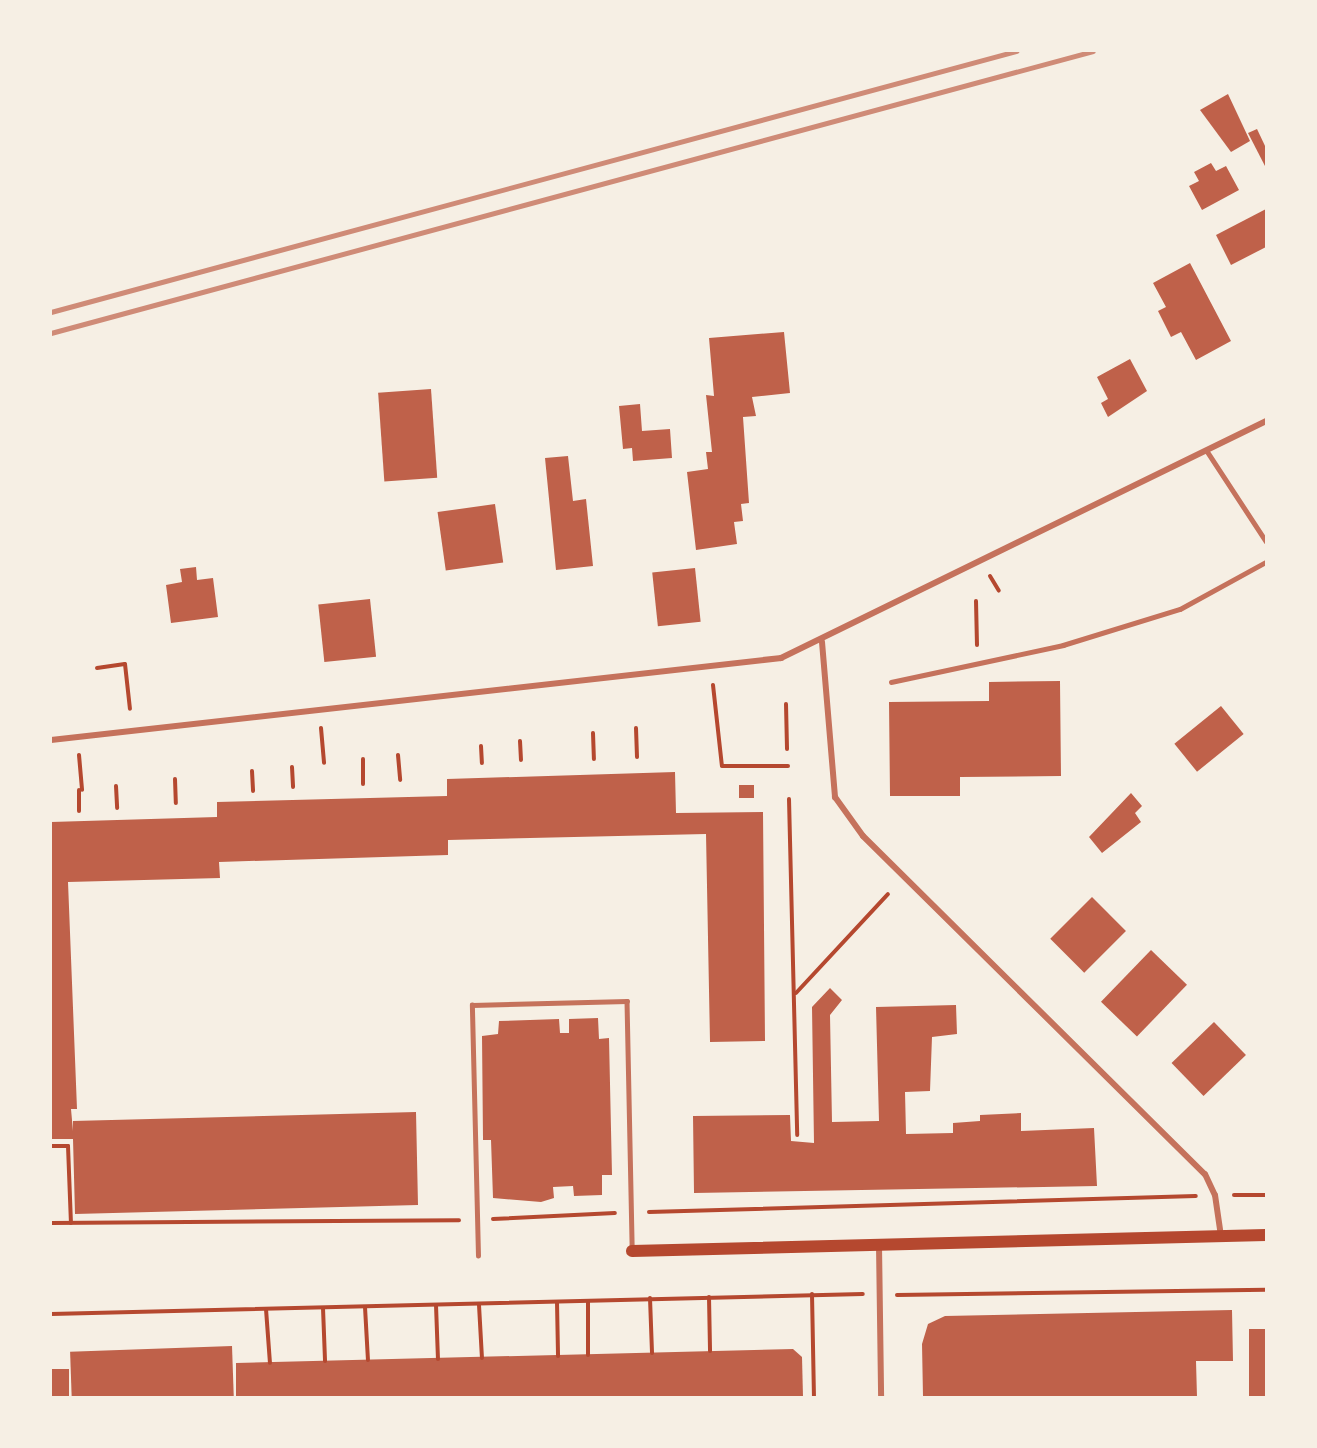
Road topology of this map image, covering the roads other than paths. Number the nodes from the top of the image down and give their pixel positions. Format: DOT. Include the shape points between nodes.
graph roads {
  1 [pos="1266,421"];
  2 [pos="1207,451"];
  3 [pos="1266,541"];
  4 [pos="1266,562"];
  5 [pos="822,642"];
  6 [pos="891,682"];
  7 [pos="51,740"];
  8 [pos="1266,1235"];
  9 [pos="1221,1237"];
  10 [pos="879,1244"];
  11 [pos="632,1251"];
  12 [pos="477,1256"];
  13 [pos="881,1397"];
  1 -- 2 [label="street"];
  2 -- 3 [label="lane"];
  2 -- 5 [label="street"];
  4 -- 6 [label="lane" via="1180,609 1063,645"];
  5 -- 7 [label="street" via="781,658 711,670"];
  5 -- 9 [label="street" via="835,797 863,836 1205,1174 1215,1195"];
  8 -- 9 [label="main road"];
  9 -- 10 [label="main road"];
  10 -- 11 [label="main road"];
  10 -- 13 [label="street"];
  11 -- 12 [label="lane" via="627,1001 472,1005"];
}
